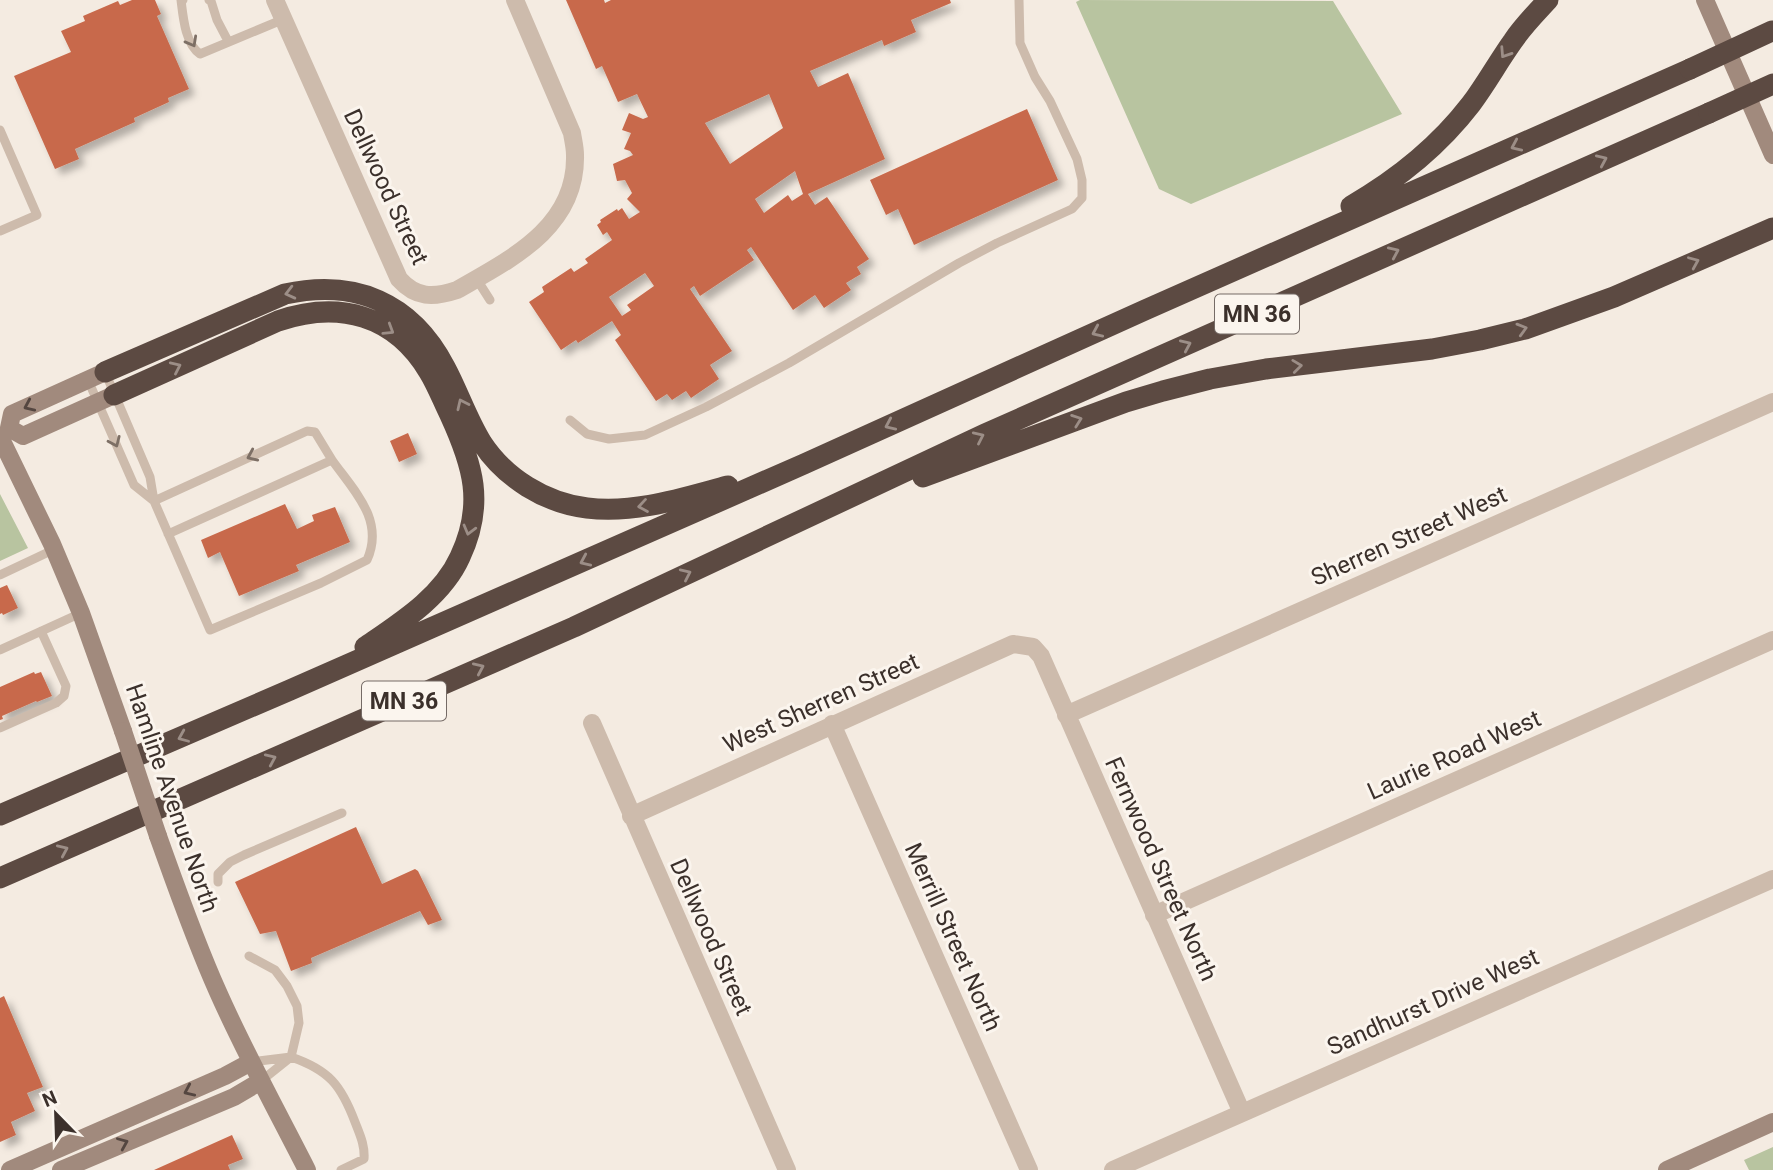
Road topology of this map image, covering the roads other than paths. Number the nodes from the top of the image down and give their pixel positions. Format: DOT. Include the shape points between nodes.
graph roads {
  1 [pos="183,0"];
  2 [pos="209,0"];
  3 [pos="275,0"];
  4 [pos="515,0"];
  5 [pos="1019,0"];
  6 [pos="1548,0"];
  7 [pos="1705,0"];
  8 [pos="284,19"];
  9 [pos="1772,30"];
  10 [pos="228,41"];
  11 [pos="1773,84"];
  12 [pos="0,131"];
  13 [pos="1773,155"];
  14 [pos="1773,228"];
  15 [pos="0,231"];
  16 [pos="1249,264"];
  17 [pos="476,278"];
  18 [pos="490,300"];
  19 [pos="96,376"];
  20 [pos="106,399"];
  21 [pos="1773,402"];
  22 [pos="570,421"];
  23 [pos="3,432"];
  24 [pos="332,460"];
  25 [pos="804,464"];
  26 [pos="154,501"];
  27 [pos="806,518"];
  28 [pos="168,534"];
  29 [pos="55,550"];
  30 [pos="0,575"];
  31 [pos="81,613"];
  32 [pos="41,631"];
  33 [pos="1773,640"];
  34 [pos="1033,648"];
  35 [pos="0,650"];
  36 [pos="290,690"];
  37 [pos="1066,715"];
  38 [pos="592,723"];
  39 [pos="832,724"];
  40 [pos="0,728"];
  41 [pos="342,813"];
  42 [pos="0,816"];
  43 [pos="631,816"];
  44 [pos="0,878"];
  45 [pos="1773,879"];
  46 [pos="218,881"];
  47 [pos="1154,915"];
  48 [pos="249,956"];
  49 [pos="291,1057"];
  50 [pos="251,1062"];
  51 [pos="261,1082"];
  52 [pos="1242,1113"];
  53 [pos="1773,1122"];
  54 [pos="50,1162"];
  55 [pos="10,1170"];
  56 [pos="61,1170"];
  57 [pos="307,1170"];
  58 [pos="341,1170"];
  59 [pos="787,1170"];
  60 [pos="1029,1170"];
  61 [pos="1113,1170"];
  62 [pos="1667,1170"];
  1 -- 10 [label="lane, one-way" via="185,30 195,50 200,54"];
  2 -- 10 [label="lane"];
  3 -- 8 [label="street, Dellwood Street"];
  4 -- 17 [label="street, Dellwood Street" via="572,133 572,185 547,229"];
  5 -- 22 [label="lane" via="1020,43 1077,159 1082,198 1072,209 959,262 789,363 645,435 609,439 587,434"];
  6 -- 16 [label="highway, one-way" via="1514,39 1466,110 1424,156 1382,188"];
  7 -- 13 [label="street"];
  8 -- 10 [label="lane"];
  8 -- 17 [label="street, Dellwood Street" via="399,279 414,291 433,296 457,290"];
  9 -- 16 [label="highway, MN 36, one-way, bridge"];
  27 -- 11 [label="highway, MN 36, one-way, bridge"];
  12 -- 15 [label="lane" via="37,215"];
  27 -- 14 [label="highway, one-way" via="1163,391 1266,369 1432,349 1525,328 1614,297"];
  16 -- 25 [label="highway, MN 36, one-way"];
  17 -- 18 [label="lane"];
  19 -- 20 [label="lane"];
  19 -- 20 [label="lane"];
  19 -- 23 [label="street, one-way" via="12,414"];
  25 -- 19 [label="highway, one-way" via="630,508 586,508 545,497 510,474 488,451 425,335 388,305 348,291 316,289 285,294"];
  20 -- 23 [label="street" via="23,436"];
  20 -- 26 [label="lane" via="150,477"];
  20 -- 26 [label="lane, one-way" via="134,485"];
  20 -- 36 [label="highway, one-way" via="278,321 315,311 352,314 387,328 415,351 430,373 471,470 473,513 460,558 435,592 401,622"];
  21 -- 37 [label="street, Sherren Street West"];
  23 -- 29 [label="street, Hamline Avenue North"];
  24 -- 26 [label="lane, one-way" via="315,432 307,431"];
  24 -- 28 [label="lane"];
  24 -- 28 [label="lane" via="365,506 373,527 373,547 368,560 320,583 210,630"];
  25 -- 36 [label="highway, MN 36, one-way"];
  26 -- 28 [label="lane"];
  44 -- 27 [label="highway, MN 36, one-way" via="574,627"];
  29 -- 30 [label="lane"];
  29 -- 31 [label="street, Hamline Avenue North"];
  31 -- 32 [label="lane"];
  31 -- 50 [label="street, Hamline Avenue North, bridge" via="202,954"];
  32 -- 35 [label="lane"];
  32 -- 40 [label="lane" via="66,686 64,696 56,704"];
  33 -- 47 [label="street, Laurie Road West"];
  34 -- 37 [label="street, Fernwood Street North" via="1041,656"];
  34 -- 39 [label="street, West Sherren Street" via="1013,644"];
  36 -- 42 [label="highway, MN 36, one-way"];
  37 -- 47 [label="street, Fernwood Street North"];
  38 -- 43 [label="street, Dellwood Street"];
  39 -- 43 [label="street, West Sherren Street"];
  39 -- 60 [label="street, Merrill Street North"];
  41 -- 46 [label="lane" via="230,862 218,874"];
  43 -- 59 [label="street, Dellwood Street"];
  45 -- 52 [label="street, Sandhurst Drive West"];
  47 -- 52 [label="street, Fernwood Street North"];
  48 -- 49 [label="lane" via="275,970 297,1006 299,1023"];
  49 -- 50 [label="lane"];
  49 -- 51 [label="lane"];
  49 -- 58 [label="lane" via="330,1077 346,1098 365,1148 364,1159"];
  50 -- 51 [label="street, Hamline Avenue North"];
  50 -- 54 [label="street, one-way"];
  56 -- 51 [label="street, one-way"];
  51 -- 57 [label="street, Hamline Avenue North"];
  52 -- 61 [label="street, Sandhurst Drive West"];
  53 -- 62 [label="street"];
  54 -- 55 [label="street"];
}
